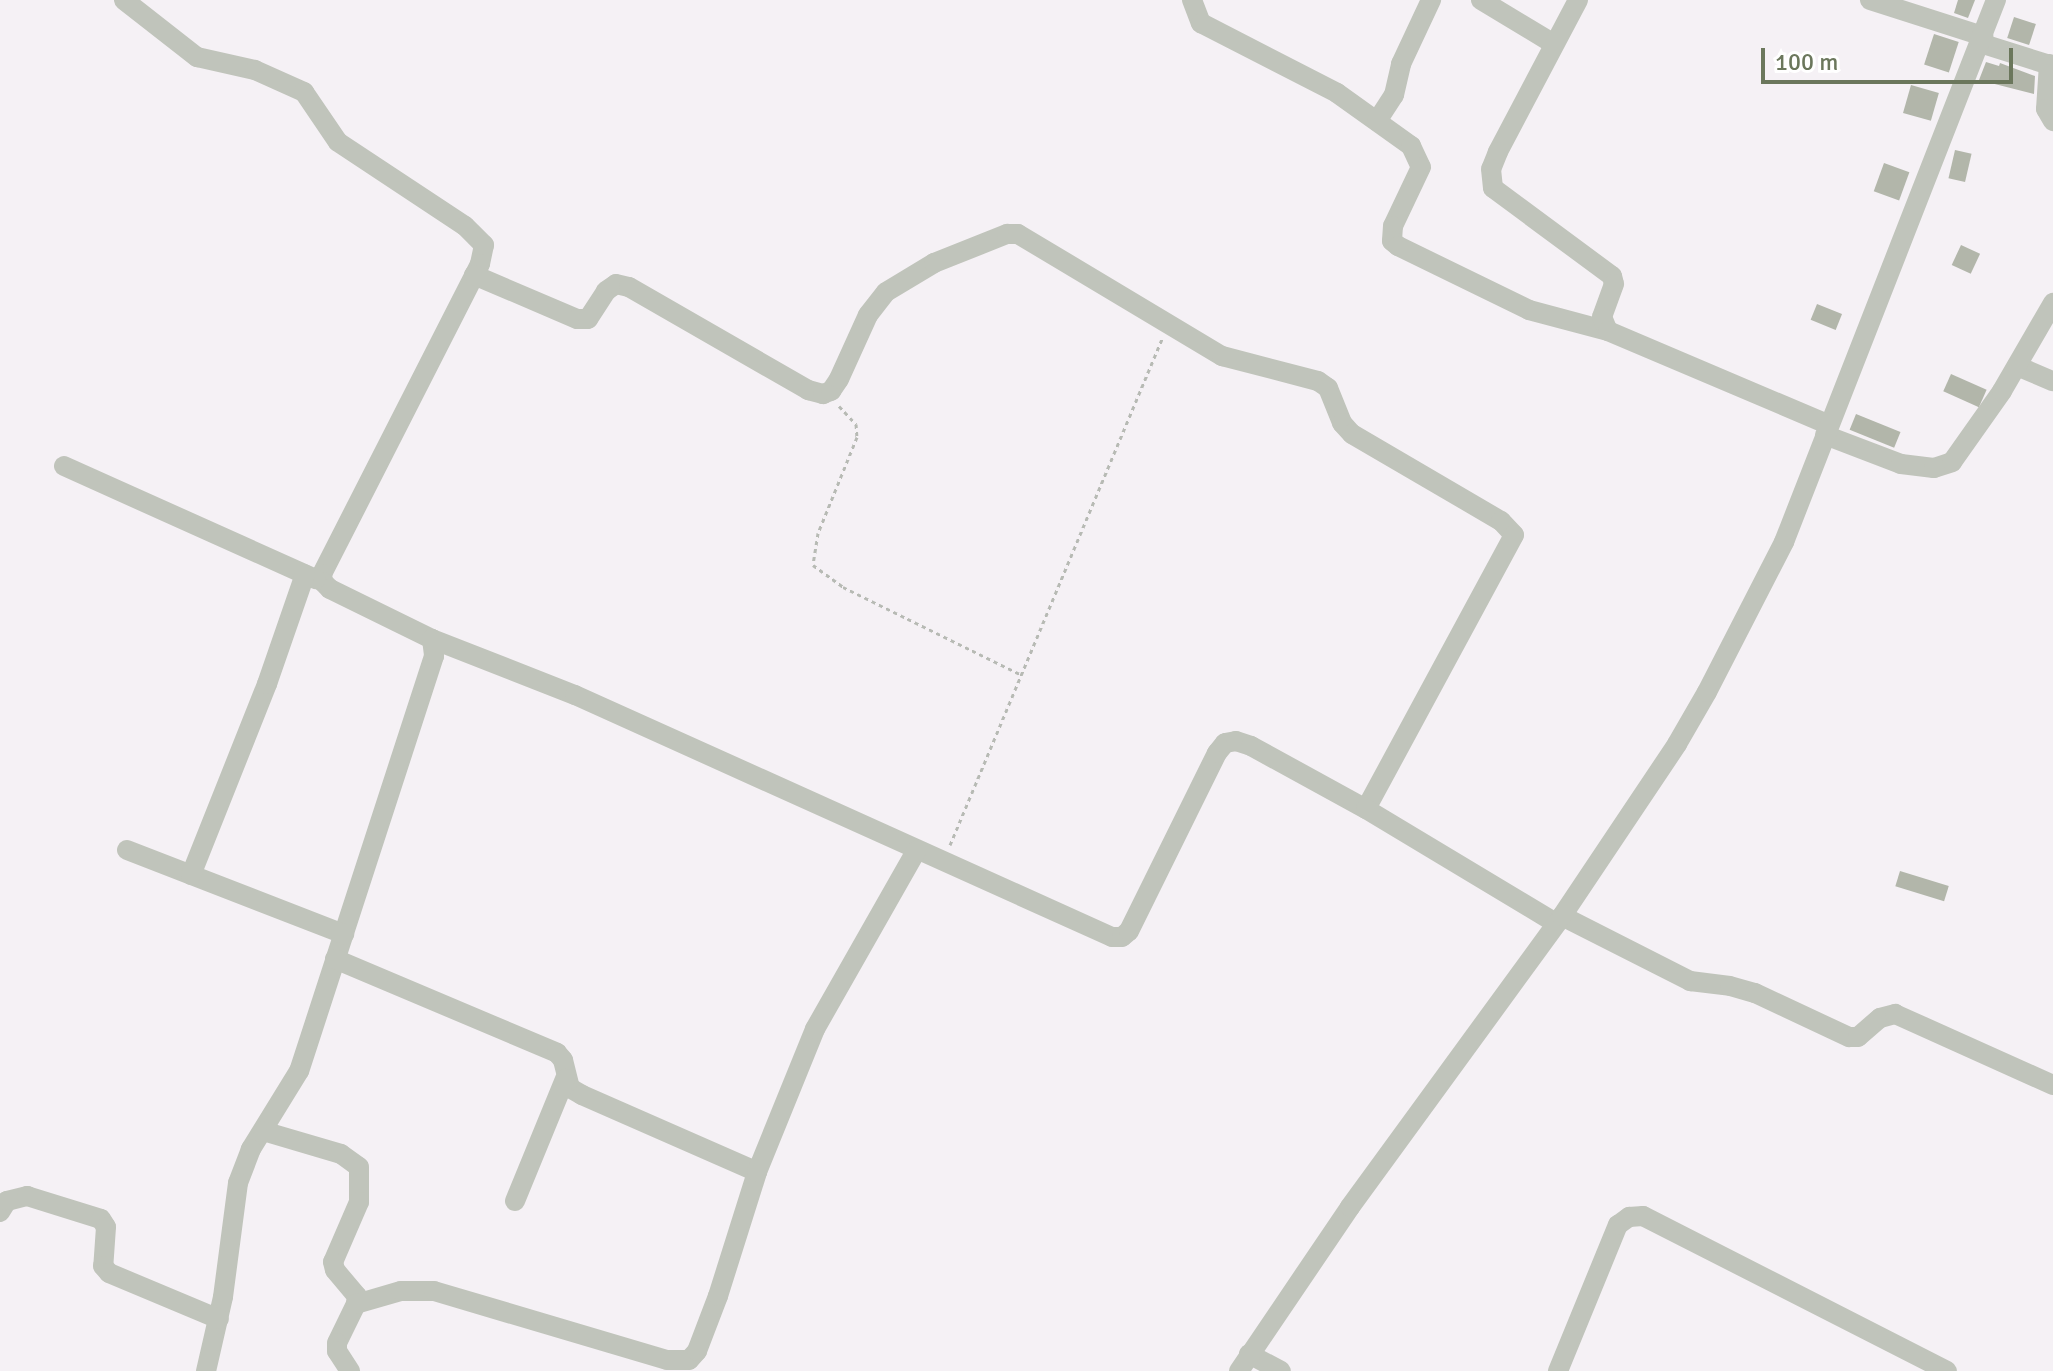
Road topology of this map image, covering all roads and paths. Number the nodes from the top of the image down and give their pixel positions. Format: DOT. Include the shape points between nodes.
graph roads {
  1 [pos="124,0"];
  2 [pos="1192,0"];
  3 [pos="1431,0"];
  4 [pos="1481,0"];
  5 [pos="1578,0"];
  6 [pos="1870,0"];
  7 [pos="1996,0"];
  8 [pos="1981,39"];
  9 [pos="1554,44"];
  10 [pos="2051,65"];
  11 [pos="1377,121"];
  12 [pos="2053,121"];
  13 [pos="474,275"];
  14 [pos="2053,303"];
  15 [pos="1168,325"];
  16 [pos="1608,331"];
  17 [pos="2017,366"];
  18 [pos="2053,381"];
  19 [pos="823,394"];
  20 [pos="1827,430"];
  21 [pos="64,466"];
  22 [pos="314,578"];
  23 [pos="432,639"];
  24 [pos="1022,675"];
  25 [pos="1366,809"];
  26 [pos="127,850"];
  27 [pos="916,851"];
  28 [pos="942,863"];
  29 [pos="191,875"];
  30 [pos="1559,920"];
  31 [pos="344,934"];
  32 [pos="335,959"];
  33 [pos="565,1079"];
  34 [pos="2053,1085"];
  35 [pos="263,1131"];
  36 [pos="757,1172"];
  37 [pos="515,1201"];
  38 [pos="0,1212"];
  39 [pos="356,1304"];
  40 [pos="219,1319"];
  41 [pos="1244,1362"];
  42 [pos="206,1371"];
  43 [pos="350,1371"];
  44 [pos="1281,1371"];
  45 [pos="1558,1371"];
  46 [pos="1947,1371"];
  1 -- 13 [label="street" via="197,57 265,73 304,92 338,142 478,236 484,253"];
  2 -- 11 [label="street" via="1201,23 1337,93"];
  3 -- 11 [label="street" via="1401,64 1394,95"];
  4 -- 9 [label="street"];
  5 -- 9 [label="street"];
  6 -- 8 [label="street"];
  7 -- 8 [label="street"];
  8 -- 10 [label="street"];
  8 -- 20 [label="street"];
  9 -- 16 [label="street" via="1506,134 1490,180 1502,196 1612,276 1602,317"];
  10 -- 12 [label="street" via="2045,94"];
  11 -- 16 [label="street" via="1411,146 1421,161 1393,226 1392,241 1518,305"];
  13 -- 19 [label="street" via="577,319 588,319 616,284 629,287"];
  13 -- 22 [label="street"];
  14 -- 17 [label="street"];
  15 -- 19 [label="street" via="1027,237 1007,234 934,263 886,292 868,315 839,379"];
  15 -- 24 [label="path"];
  15 -- 25 [label="street" via="1222,356 1318,381 1328,388 1352,434 1501,521 1514,535"];
  16 -- 20 [label="street"];
  17 -- 18 [label="street"];
  17 -- 20 [label="street" via="1961,453 1944,466 1901,464"];
  19 -- 24 [label="path" via="850,414 857,437 818,533 813,565 843,587"];
  20 -- 30 [label="street" via="1780,551 1721,667 1670,755"];
  21 -- 22 [label="street"];
  22 -- 23 [label="street"];
  22 -- 29 [label="street"];
  23 -- 27 [label="street" via="575,695"];
  23 -- 31 [label="street" via="434,656 425,688"];
  24 -- 28 [label="path"];
  25 -- 28 [label="street" via="1251,746 1225,743 1122,937"];
  25 -- 30 [label="street"];
  26 -- 29 [label="street"];
  27 -- 28 [label="street"];
  27 -- 36 [label="street" via="821,1016"];
  29 -- 31 [label="street"];
  30 -- 34 [label="street" via="1690,981 1755,993 1849,1037 1858,1037 1880,1018 1895,1014"];
  30 -- 41 [label="street"];
  31 -- 32 [label="street"];
  32 -- 33 [label="street" via="557,1053"];
  32 -- 35 [label="street" via="294,1084"];
  33 -- 36 [label="street" via="582,1095"];
  33 -- 37 [label="street"];
  35 -- 39 [label="street" via="341,1154 359,1167 359,1202 333,1262 353,1288"];
  35 -- 40 [label="street" via="238,1183"];
  36 -- 39 [label="street" via="718,1296 689,1360 667,1360 434,1291 401,1291"];
  38 -- 40 [label="street" via="7,1201 27,1196 101,1219 106,1227 103,1266 109,1273"];
  39 -- 43 [label="street" via="337,1343"];
  40 -- 42 [label="street"];
  41 -- 44 [label="street"];
  45 -- 46 [label="street" via="1618,1225 1643,1216"];
}
